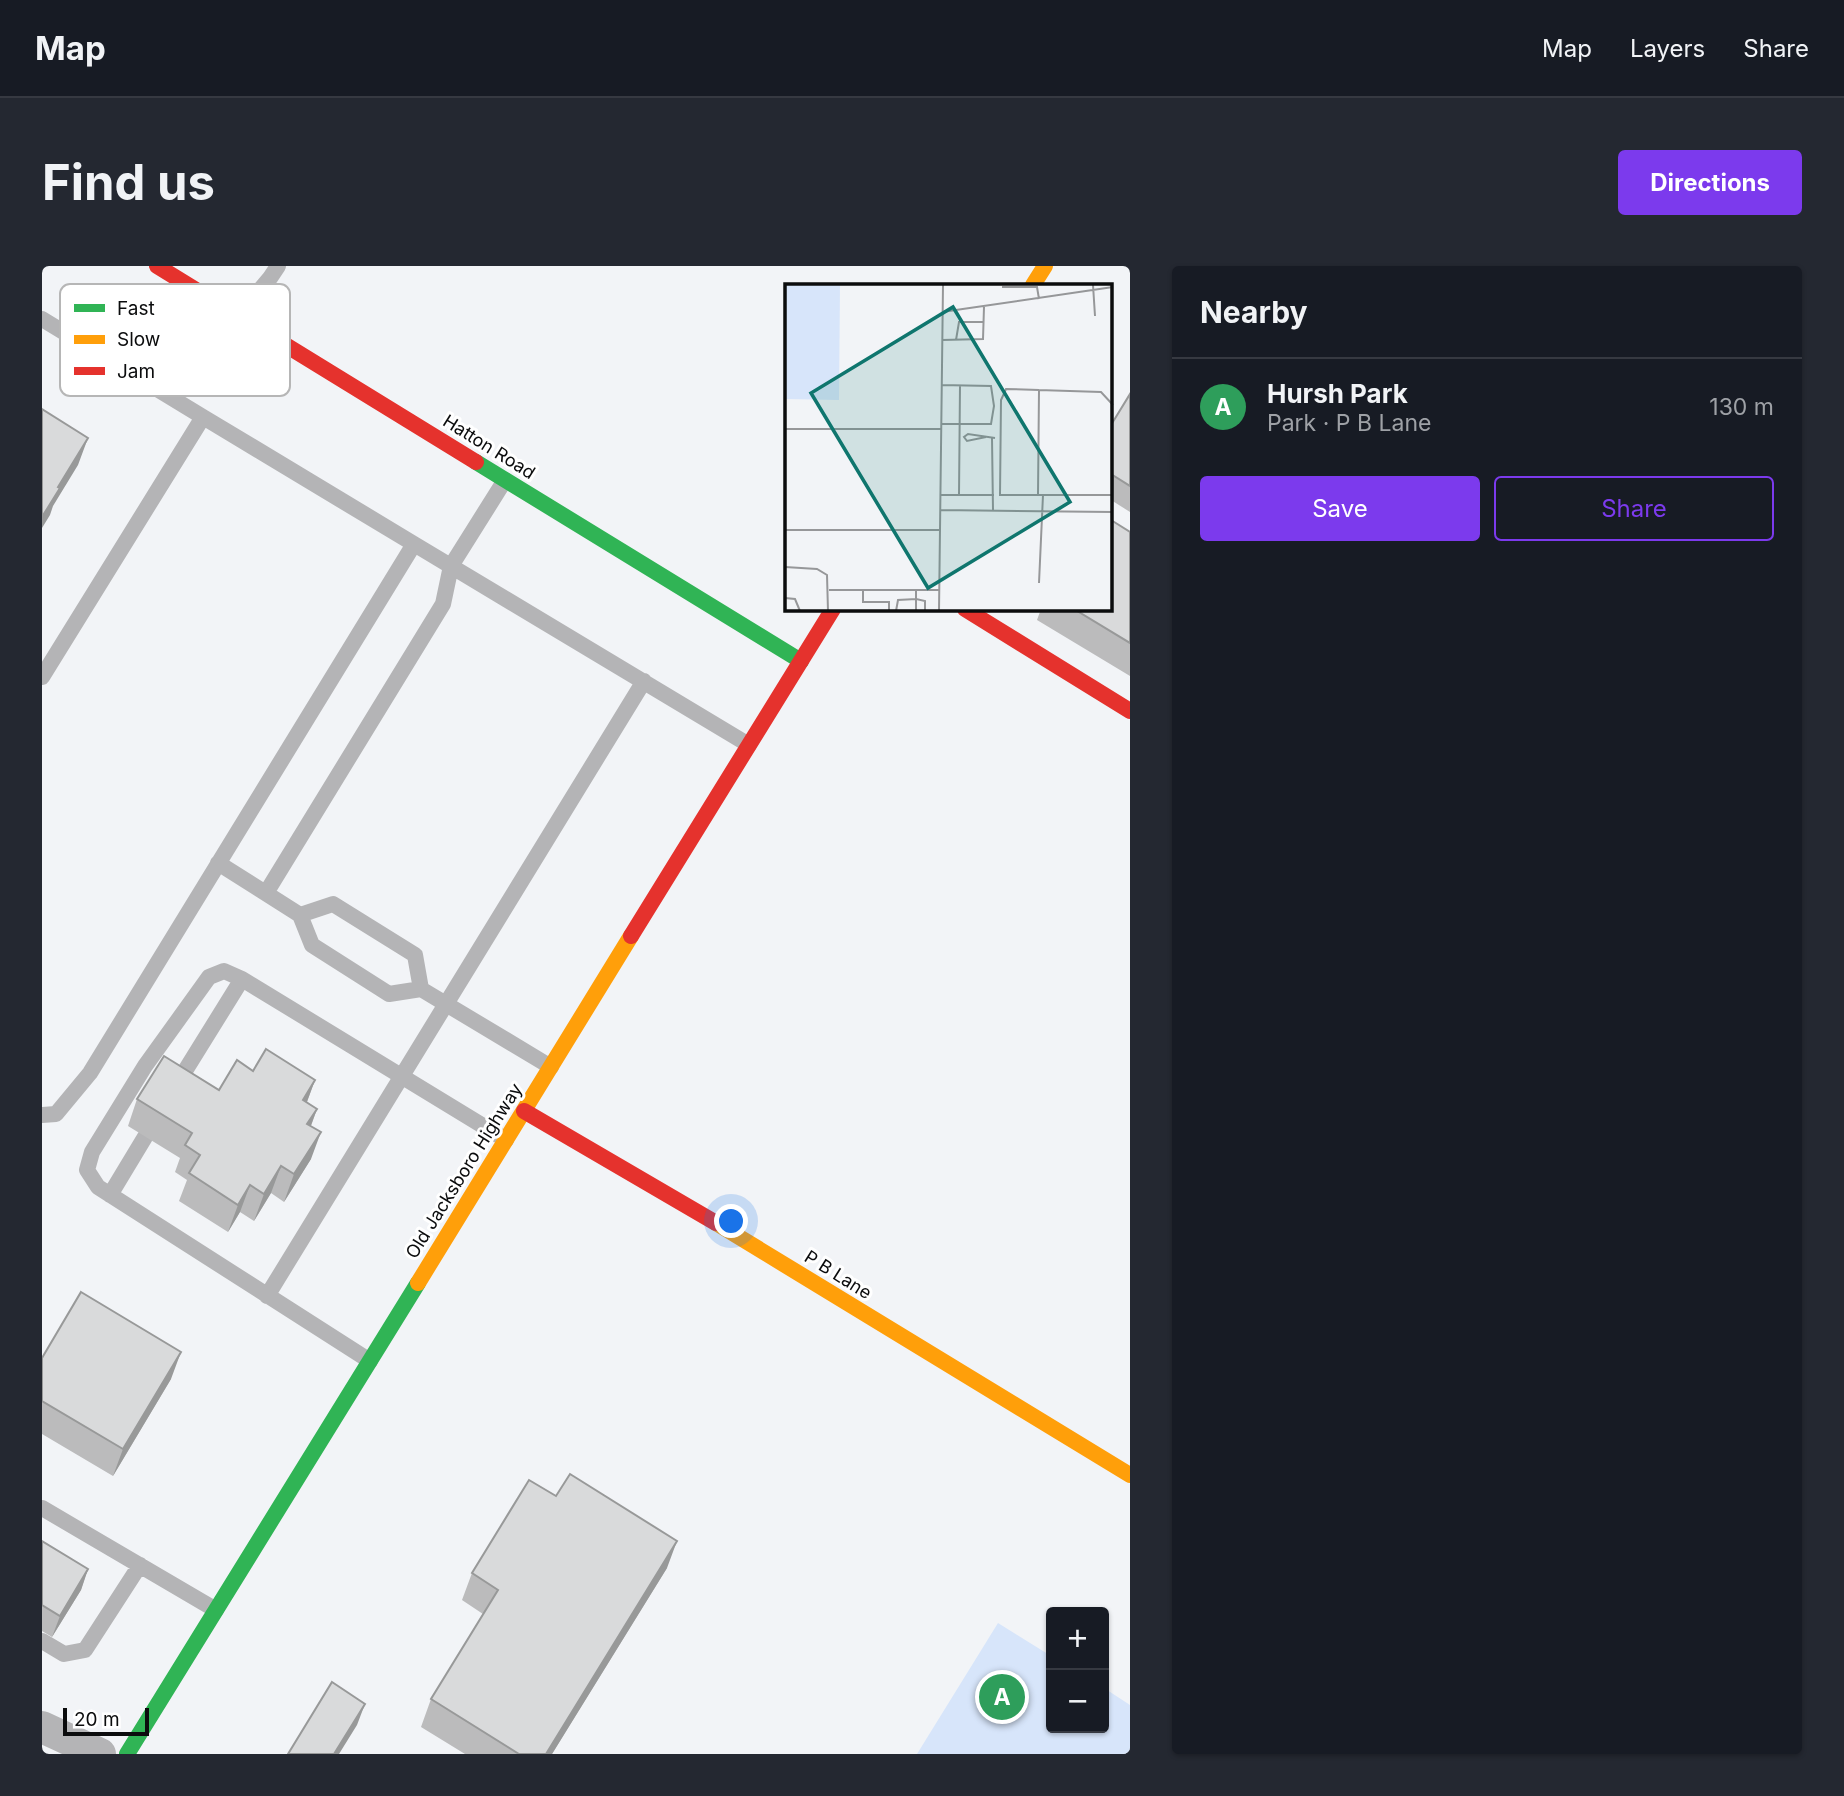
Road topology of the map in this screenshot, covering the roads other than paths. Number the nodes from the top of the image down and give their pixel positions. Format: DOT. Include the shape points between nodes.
graph roads {
  1 [pos="157,266"];
  2 [pos="278,266"];
  3 [pos="1045,266"];
  4 [pos="186,284"];
  5 [pos="265,284"];
  6 [pos="1034,284"];
  7 [pos="42,319"];
  8 [pos="60,330"];
  9 [pos="290,348"];
  10 [pos="169,396"];
  11 [pos="172,398"];
  12 [pos="203,417"];
  13 [pos="505,480"];
  14 [pos="414,544"];
  15 [pos="451,566"];
  16 [pos="832,611"];
  17 [pos="968,611"];
  18 [pos="801,662"];
  19 [pos="42,677"];
  20 [pos="644,681"];
  21 [pos="1130,711"];
  22 [pos="750,745"];
  23 [pos="218,863"];
  24 [pos="266,893"];
  25 [pos="300,915"];
  26 [pos="242,979"];
  27 [pos="421,989"];
  28 [pos="446,1005"];
  29 [pos="551,1067"];
  30 [pos="402,1077"];
  31 [pos="171,1094"];
  32 [pos="524,1111"];
  33 [pos="42,1115"];
  34 [pos="145,1137"];
  35 [pos="506,1140"];
  36 [pos="110,1195"];
  37 [pos="267,1296"];
  38 [pos="370,1361"];
  39 [pos="1130,1475"];
  40 [pos="42,1508"];
  41 [pos="140,1565"];
  42 [pos="216,1610"];
  43 [pos="42,1641"];
  44 [pos="42,1727"];
  45 [pos="100,1754"];
  46 [pos="128,1754"];
  1 -- 4 [label="street, Hatton Road"];
  2 -- 5 [label="lane"];
  3 -- 6 [label="street"];
  7 -- 8 [label="lane"];
  9 -- 13 [label="street, Hatton Road"];
  10 -- 11 [label="lane"];
  11 -- 12 [label="lane"];
  12 -- 14 [label="lane"];
  12 -- 19 [label="lane"];
  13 -- 15 [label="lane"];
  13 -- 18 [label="street, Hatton Road"];
  14 -- 15 [label="lane"];
  14 -- 23 [label="lane"];
  15 -- 20 [label="lane"];
  15 -- 24 [label="lane" via="443,604"];
  16 -- 18 [label="street, Old Jacksboro Highway"];
  17 -- 21 [label="street"];
  18 -- 22 [label="street, Old Jacksboro Highway"];
  20 -- 22 [label="lane"];
  20 -- 28 [label="lane"];
  22 -- 29 [label="street, Old Jacksboro Highway"];
  23 -- 24 [label="lane"];
  23 -- 33 [label="lane" via="90,1073 56,1114"];
  24 -- 25 [label="lane"];
  25 -- 27 [label="lane" via="312,945 389,994"];
  25 -- 27 [label="lane" via="333,904 415,955"];
  26 -- 30 [label="lane"];
  26 -- 31 [label="lane"];
  26 -- 36 [label="lane" via="224,971 209,976 98,1141 87,1170"];
  27 -- 28 [label="lane"];
  28 -- 29 [label="lane"];
  28 -- 30 [label="lane"];
  29 -- 32 [label="street, Old Jacksboro Highway"];
  30 -- 35 [label="lane"];
  30 -- 37 [label="lane"];
  32 -- 35 [label="street, Old Jacksboro Highway"];
  32 -- 39 [label="street, P B Lane" via="758,1247"];
  34 -- 36 [label="lane"];
  35 -- 38 [label="street, Old Jacksboro Highway"];
  36 -- 37 [label="lane"];
  37 -- 38 [label="lane"];
  38 -- 42 [label="street, Old Jacksboro Highway"];
  40 -- 41 [label="lane"];
  41 -- 42 [label="lane"];
  41 -- 43 [label="lane" via="85,1650 64,1654"];
  42 -- 46 [label="street, Old Jacksboro Highway"];
  44 -- 45 [label="street"];
}
